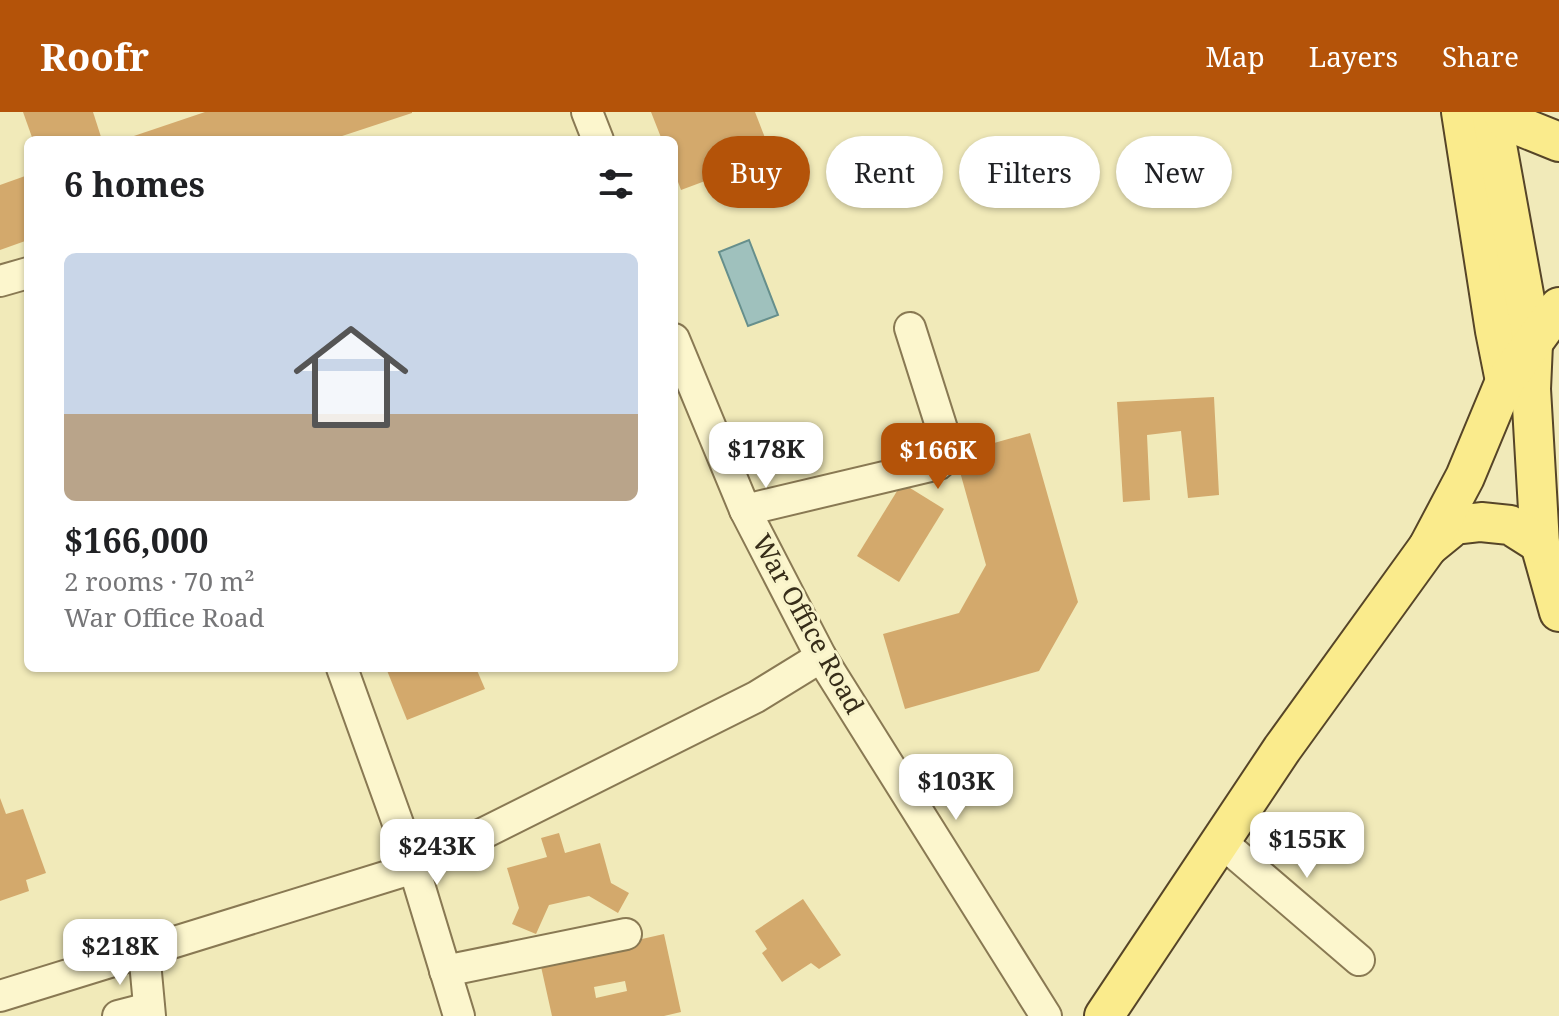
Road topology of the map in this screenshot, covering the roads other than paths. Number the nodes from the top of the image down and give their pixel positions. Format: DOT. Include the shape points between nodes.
graph roads {
  1 [pos="587,112"];
  2 [pos="1461,112"];
  3 [pos="1491,112"];
  4 [pos="1502,112"];
  5 [pos="596,136"];
  6 [pos="1559,142"];
  7 [pos="24,274"];
  8 [pos="0,281"];
  9 [pos="1559,307"];
  10 [pos="910,328"];
  11 [pos="1546,346"];
  12 [pos="680,375"];
  13 [pos="1532,390"];
  14 [pos="745,510"];
  15 [pos="1540,544"];
  16 [pos="1428,547"];
  17 [pos="1559,612"];
  18 [pos="821,657"];
  19 [pos="343,672"];
  20 [pos="1219,840"];
  21 [pos="414,868"];
  22 [pos="626,934"];
  23 [pos="144,951"];
  24 [pos="1359,960"];
  25 [pos="445,971"];
  26 [pos="0,996"];
  27 [pos="150,1012"];
  28 [pos="118,1016"];
  29 [pos="459,1016"];
  30 [pos="1046,1016"];
  31 [pos="1104,1016"];
  1 -- 5 [label="street"];
  2 -- 13 [label="main road" via="1495,331"];
  3 -- 11 [label="main road"];
  4 -- 6 [label="main road" via="1507,121"];
  7 -- 8 [label="street"];
  9 -- 11 [label="main road"];
  10 -- 14 [label="street" via="943,432 939,464"];
  11 -- 13 [label="main road"];
  12 -- 14 [label="street, War Office Road"];
  13 -- 15 [label="main road"];
  13 -- 16 [label="main road" via="1465,477"];
  14 -- 18 [label="street, War Office Road"];
  15 -- 16 [label="main road" via="1510,525 1481,522 1455,525"];
  15 -- 17 [label="main road"];
  16 -- 20 [label="main road"];
  18 -- 21 [label="street" via="756,697"];
  18 -- 30 [label="street, War Office Road"];
  19 -- 21 [label="street"];
  20 -- 24 [label="street"];
  20 -- 31 [label="main road"];
  21 -- 23 [label="street"];
  21 -- 25 [label="street"];
  22 -- 25 [label="street"];
  23 -- 26 [label="street"];
  23 -- 27 [label="street"];
  25 -- 29 [label="street"];
  27 -- 28 [label="street"];
}
